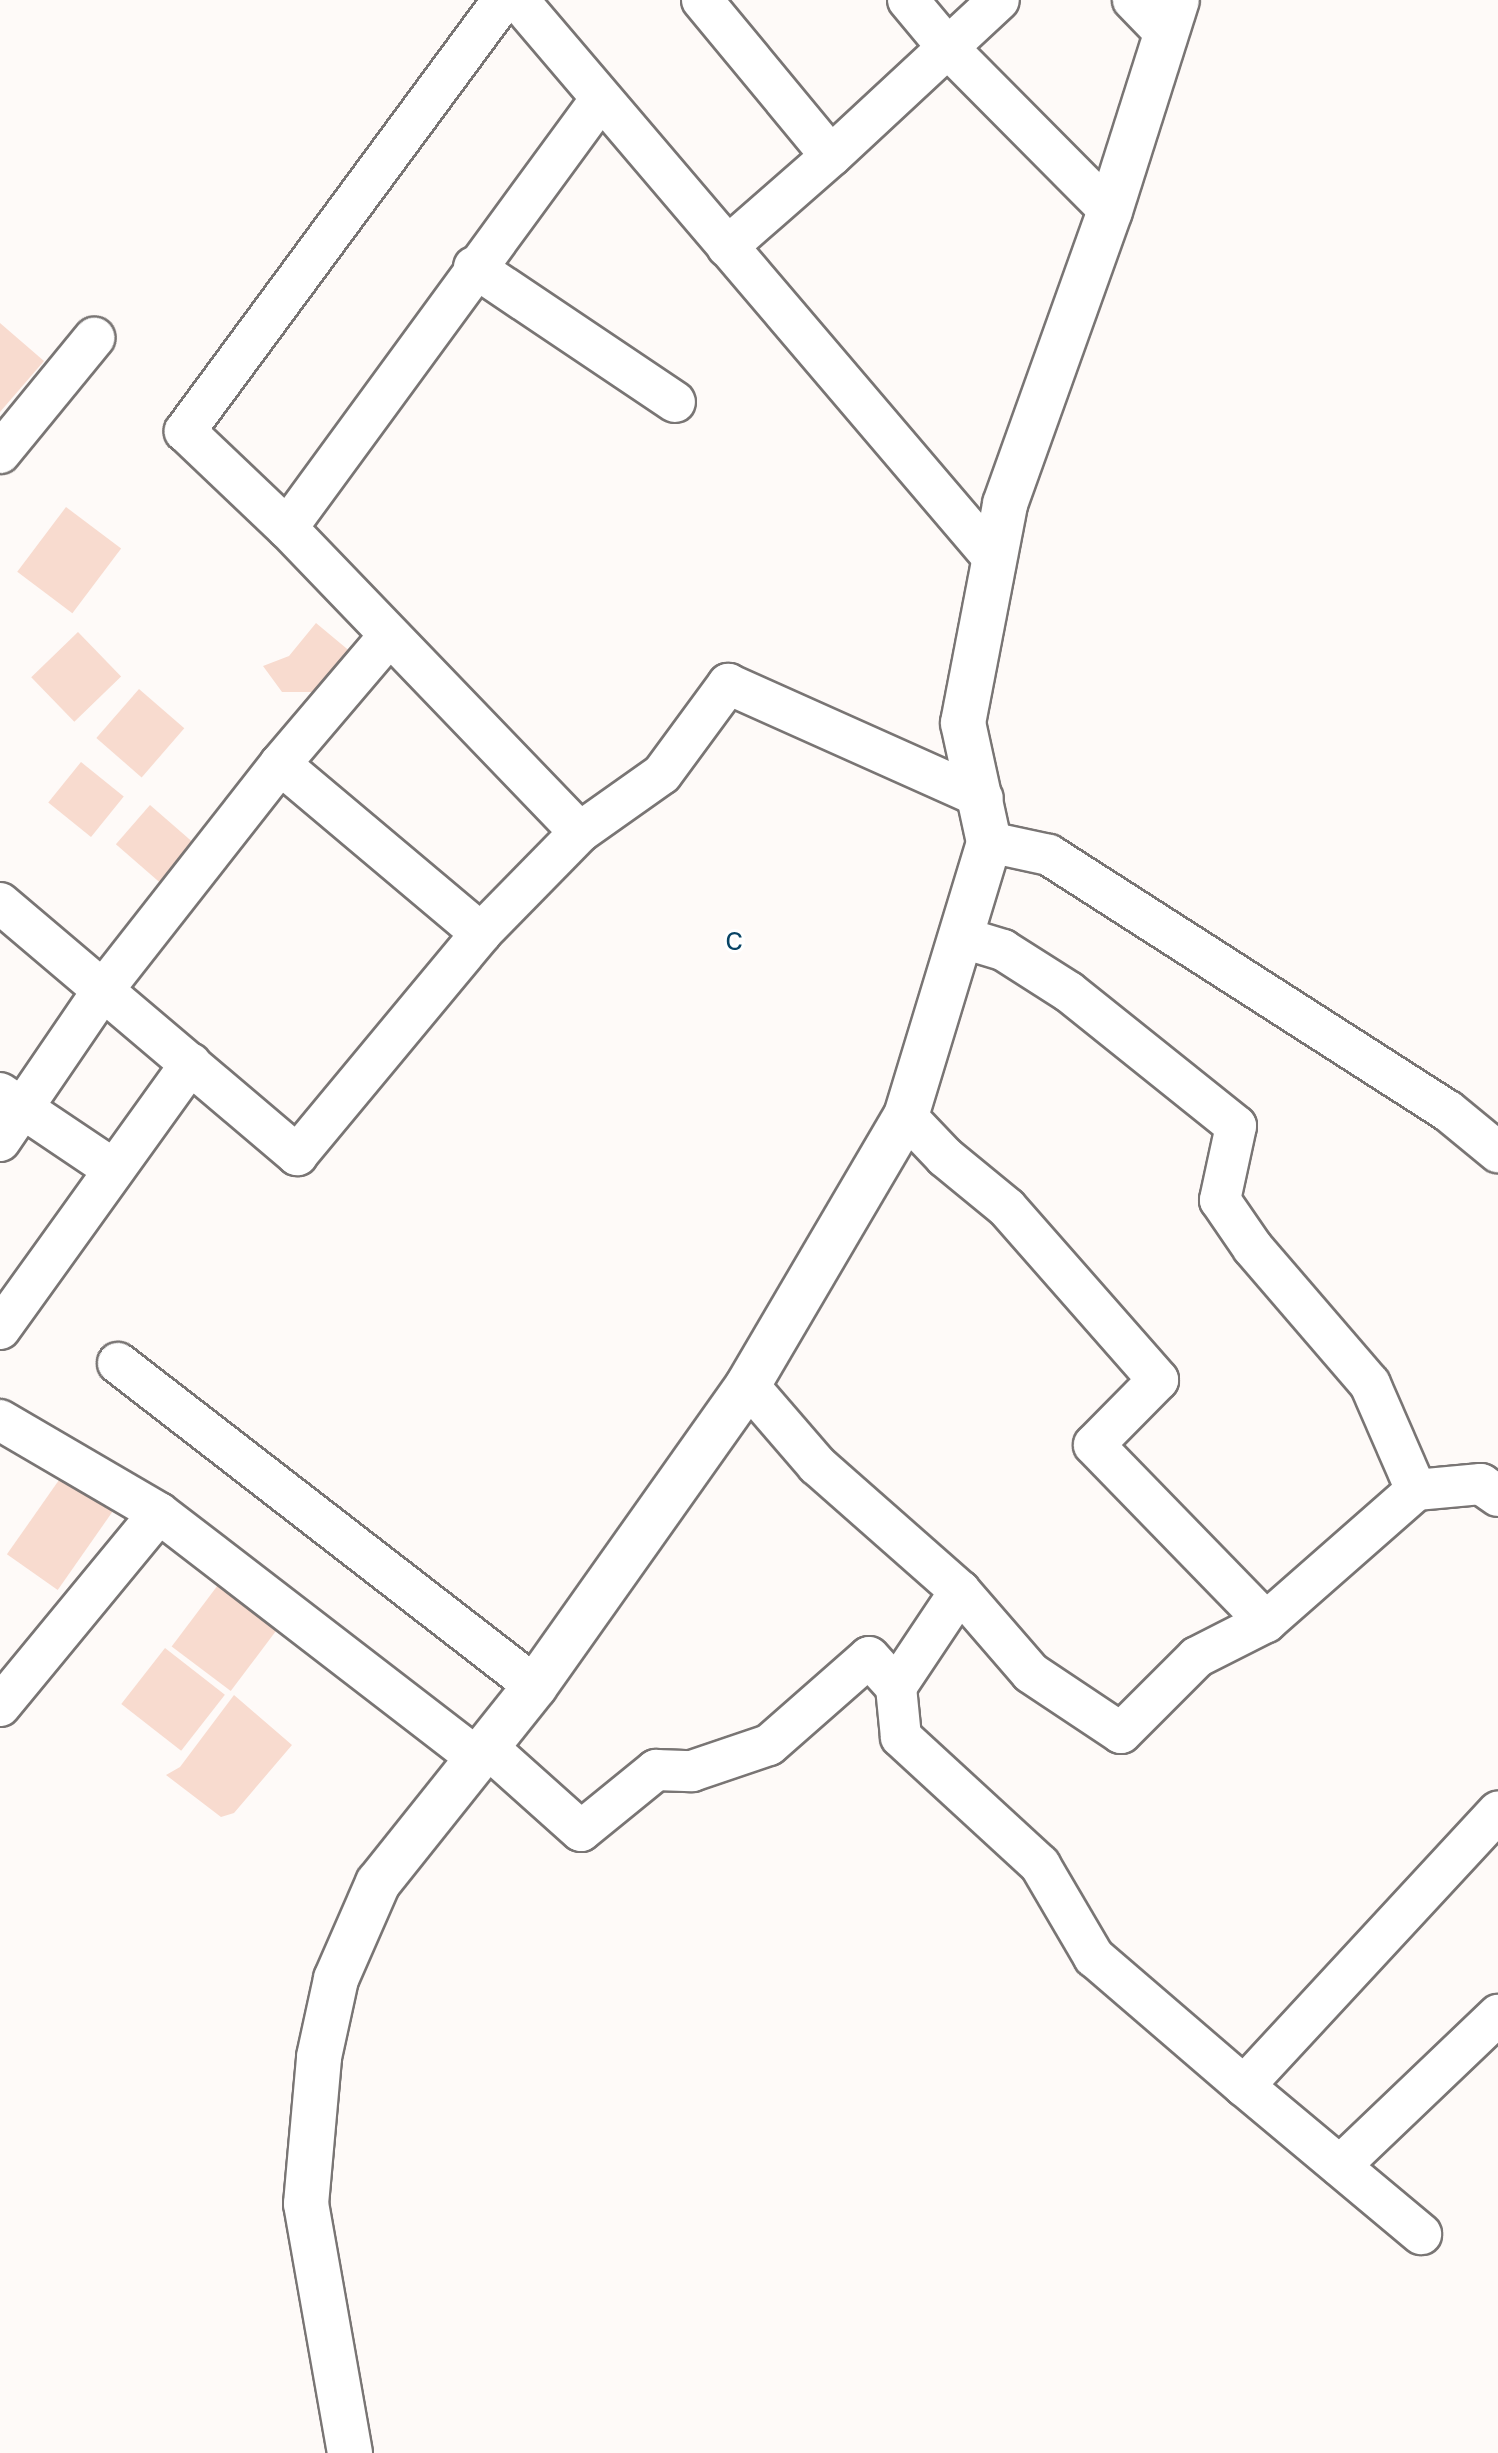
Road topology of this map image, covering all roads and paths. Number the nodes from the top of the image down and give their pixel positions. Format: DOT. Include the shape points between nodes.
graph roads {
  1 [pos="503,0"];
  2 [pos="518,0"];
  3 [pos="702,0"];
  4 [pos="908,0"];
  5 [pos="999,0"];
  6 [pos="1133,0"];
  7 [pos="1171,17"];
  8 [pos="949,49"];
  9 [pos="600,100"];
  10 [pos="831,156"];
  11 [pos="1110,211"];
  12 [pos="727,247"];
  13 [pos="474,267"];
  14 [pos="94,338"];
  15 [pos="675,402"];
  16 [pos="0,453"];
  17 [pos="287,528"];
  18 [pos="995,560"];
  19 [pos="389,636"];
  20 [pos="280,764"];
  21 [pos="983,798"];
  22 [pos="580,832"];
  23 [pos="989,842"];
  24 [pos="0,903"];
  25 [pos="481,933"];
  26 [pos="960,937"];
  27 [pos="103,990"];
  28 [pos="191,1063"];
  29 [pos="11,1100"];
  30 [pos="906,1116"];
  31 [pos="0,1141"];
  32 [pos="1498,1152"];
  33 [pos="113,1169"];
  34 [pos="0,1329"];
  35 [pos="118,1363"];
  36 [pos="748,1385"];
  37 [pos="0,1420"];
  38 [pos="1416,1490"];
  39 [pos="1498,1496"];
  40 [pos="159,1513"];
  41 [pos="960,1591"];
  42 [pos="1266,1622"];
  43 [pos="535,1686"];
  44 [pos="896,1687"];
  45 [pos="0,1706"];
  46 [pos="482,1752"];
  47 [pos="1498,1812"];
  48 [pos="1498,2015"];
  49 [pos="1244,2086"];
  50 [pos="1340,2166"];
  51 [pos="1421,2234"];
  52 [pos="350,2453"];
  1 -- 17 [label="street" via="185,431"];
  2 -- 9 [label="street"];
  3 -- 10 [label="street"];
  4 -- 8 [label="street"];
  5 -- 8 [label="street"];
  6 -- 7 [label="street"];
  7 -- 11 [label="street"];
  8 -- 10 [label="street"];
  8 -- 11 [label="street"];
  9 -- 12 [label="street"];
  9 -- 13 [label="street"];
  10 -- 12 [label="street"];
  11 -- 18 [label="street" via="1005,504"];
  12 -- 18 [label="street"];
  13 -- 15 [label="street"];
  13 -- 17 [label="street"];
  14 -- 16 [label="street"];
  17 -- 19 [label="street"];
  18 -- 21 [label="street" via="963,723"];
  19 -- 20 [label="street"];
  19 -- 22 [label="street"];
  20 -- 25 [label="street"];
  20 -- 27 [label="street"];
  21 -- 22 [label="street" via="728,684 662,774"];
  21 -- 23 [label="street"];
  22 -- 25 [label="street"];
  23 -- 26 [label="street"];
  23 -- 32 [label="street" via="1049,855 1448,1111"];
  24 -- 27 [label="street"];
  25 -- 28 [label="street" via="297,1155"];
  26 -- 30 [label="street"];
  26 -- 38 [label="street" via="1003,950 1069,992 1236,1126 1220,1200 1253,1248 1370,1384"];
  27 -- 28 [label="street"];
  27 -- 29 [label="street"];
  28 -- 33 [label="street"];
  29 -- 31 [label="street"];
  29 -- 33 [label="street"];
  30 -- 36 [label="street"];
  30 -- 42 [label="street" via="945,1157 1007,1208 1158,1380 1094,1445"];
  33 -- 34 [label="street"];
  35 -- 43 [label="street"];
  36 -- 41 [label="street" via="817,1465"];
  36 -- 43 [label="street"];
  37 -- 40 [label="street"];
  38 -- 39 [label="street" via="1481,1484"];
  38 -- 42 [label="street"];
  40 -- 45 [label="street"];
  40 -- 46 [label="street"];
  41 -- 42 [label="street" via="1031,1673 1121,1733 1197,1657"];
  41 -- 44 [label="street"];
  43 -- 46 [label="street"];
  44 -- 46 [label="street" via="869,1657 769,1745 692,1771 656,1770 581,1831"];
  44 -- 49 [label="street" via="901,1737 1040,1865 1094,1957"];
  46 -- 52 [label="street" via="378,1883 336,1979 319,2057 306,2204"];
  47 -- 49 [label="street"];
  48 -- 50 [label="street"];
  49 -- 50 [label="street"];
  50 -- 51 [label="street"];
}
